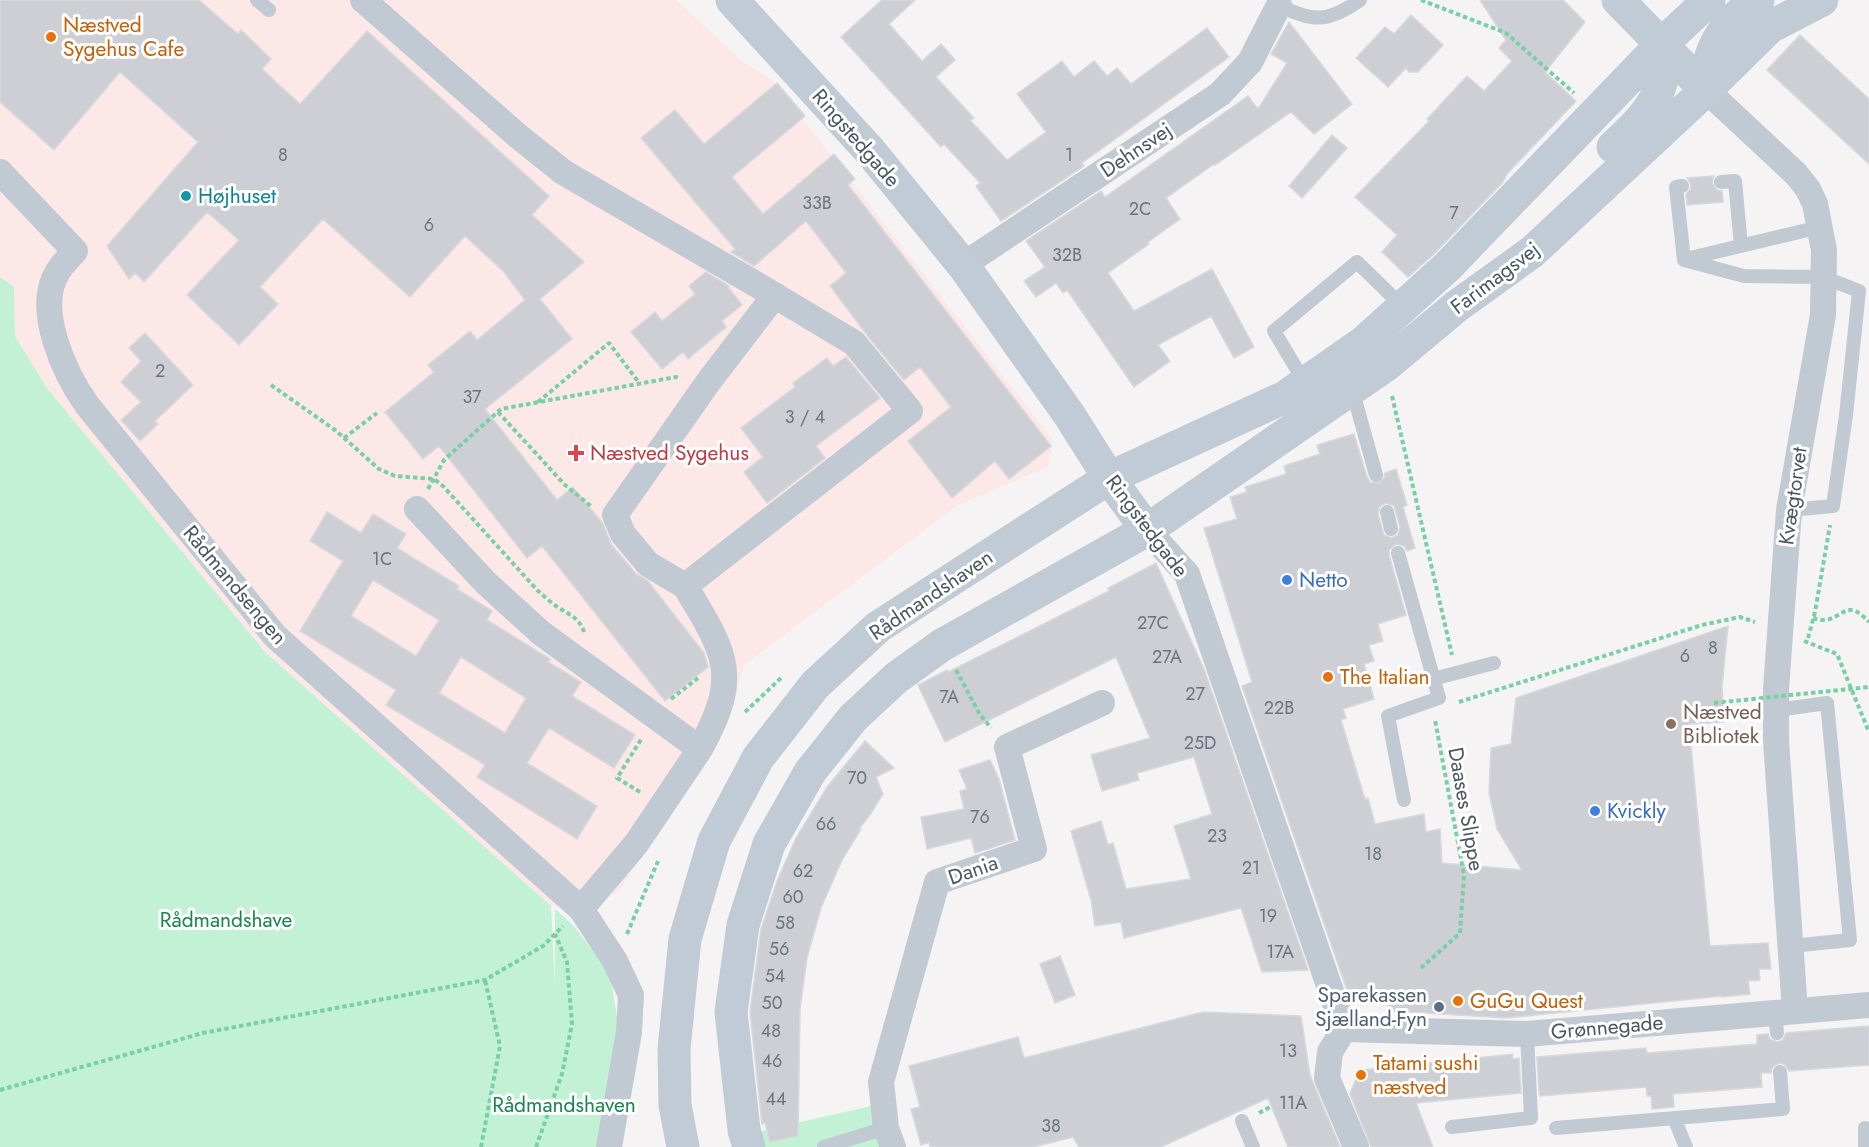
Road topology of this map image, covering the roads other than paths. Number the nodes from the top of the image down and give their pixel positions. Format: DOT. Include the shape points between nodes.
graph roads {
  1 [pos="257,0"];
  2 [pos="363,0"];
  3 [pos="734,0"];
  4 [pos="1360,0"];
  5 [pos="1618,0"];
  6 [pos="1709,0"];
  7 [pos="1758,0"];
  8 [pos="1822,0"];
  9 [pos="1279,5"];
  10 [pos="269,10"];
  11 [pos="1662,44"];
  12 [pos="1706,90"];
  13 [pos="0,172"];
  14 [pos="1721,189"];
  15 [pos="1681,194"];
  16 [pos="1820,227"];
  17 [pos="1741,246"];
  18 [pos="1684,260"];
  19 [pos="963,265"];
  20 [pos="1823,277"];
  21 [pos="775,295"];
  22 [pos="1457,306"];
  23 [pos="1403,307"];
  24 [pos="1305,383"];
  25 [pos="1352,389"];
  26 [pos="1376,475"];
  27 [pos="1109,478"];
  28 [pos="417,509"];
  29 [pos="1789,510"];
  30 [pos="1387,512"];
  31 [pos="1391,529"];
  32 [pos="1147,530"];
  33 [pos="1398,553"];
  34 [pos="685,586"];
  35 [pos="1494,663"];
  36 [pos="1433,679"];
  37 [pos="1102,703"];
  38 [pos="1777,710"];
  39 [pos="700,749"];
  40 [pos="1404,800"];
  41 [pos="581,909"];
  42 [pos="1791,946"];
  43 [pos="1869,1005"];
  44 [pos="1782,1019"];
  45 [pos="1344,1029"];
  46 [pos="1527,1034"];
  47 [pos="1780,1072"];
  48 [pos="1674,1118"];
  49 [pos="1242,1121"];
  50 [pos="1452,1127"];
  51 [pos="1556,1128"];
  52 [pos="1865,1128"];
  53 [pos="889,1137"];
  54 [pos="609,1147"];
  55 [pos="683,1147"];
  56 [pos="749,1147"];
  57 [pos="824,1147"];
  58 [pos="1253,1147"];
  59 [pos="1356,1147"];
  60 [pos="1686,1147"];
  61 [pos="1865,1147"];
  1 -- 10 [label="lane"];
  2 -- 21 [label="street" via="563,172"];
  3 -- 19 [label="main road, Ringstedgade" via="870,151"];
  4 -- 9 [label="lane" via="1342,13 1321,18 1299,15"];
  5 -- 11 [label="main road, Kvægtorvet"];
  6 -- 11 [label="main road, Farimagsvej"];
  7 -- 12 [label="main road" via="1726,27 1713,47"];
  8 -- 12 [label="main road, Farimagsvej" via="1770,27"];
  9 -- 19 [label="street, Dehnsvej" via="1250,62 1220,94"];
  11 -- 12 [label="main road, Kvægtorvet"];
  11 -- 22 [label="main road" via="1663,77 1648,112 1479,276"];
  11 -- 23 [label="main road, Farimagsvej" via="1447,267"];
  12 -- 16 [label="street, Kvægtorvet" via="1796,174 1815,204"];
  12 -- 22 [label="main road, Farimagsvej" via="1533,252"];
  13 -- 41 [label="street, Rådmandsengen" via="75,251 56,273 50,311 60,357 87,405 275,636"];
  14 -- 17 [label="lane" via="1735,181"];
  15 -- 18 [label="lane"];
  16 -- 17 [label="lane"];
  16 -- 20 [label="street, Kvægtorvet"];
  17 -- 18 [label="lane"];
  18 -- 20 [label="lane" via="1744,276"];
  19 -- 27 [label="main road, Ringstedgade"];
  20 -- 29 [label="street, Kvægtorvet" via="1823,315"];
  20 -- 29 [label="lane" via="1859,291 1833,506"];
  21 -- 34 [label="street" via="615,515 623,534 648,564"];
  21 -- 34 [label="street" via="854,343 910,411"];
  22 -- 25 [label="main road, Farimagsvej"];
  23 -- 24 [label="main road, Farimagsvej" via="1364,342"];
  23 -- 24 [label="lane" via="1357,262 1274,331"];
  24 -- 27 [label="main road, Farimagsvej" via="1285,397"];
  25 -- 26 [label="lane"];
  25 -- 32 [label="main road, Farimagsvej"];
  27 -- 32 [label="main road, Ringstedgade"];
  27 -- 55 [label="main road, Rådmandshaven" via="878,627 815,685 758,758 714,841 686,939 674,1049 675,1105"];
  28 -- 39 [label="street" via="486,584 541,633"];
  29 -- 38 [label="street, Kvægtorvet"];
  30 -- 31 [label="lane"];
  32 -- 45 [label="street, Ringstedgade" via="1187,574"];
  32 -- 56 [label="main road" via="942,645 896,678 853,718 810,772 769,844 743,925 731,1012"];
  33 -- 36 [label="lane"];
  34 -- 39 [label="street" via="723,658 725,684 720,705"];
  35 -- 36 [label="lane"];
  36 -- 40 [label="lane" via="1439,698 1388,716"];
  37 -- 53 [label="street, Dania" via="1007,747 1034,849 937,882 881,1082"];
  38 -- 42 [label="street, Kvægtorvet"];
  38 -- 42 [label="lane" via="1827,703 1850,940"];
  39 -- 41 [label="street" via="636,844"];
  41 -- 54 [label="street, Rådmandsengen" via="631,994 629,1032"];
  42 -- 44 [label="street, Kvægtorvet"];
  43 -- 44 [label="street, Grønnegade"];
  44 -- 46 [label="street, Grønnegade"];
  45 -- 46 [label="street, Grønnegade"];
  45 -- 59 [label="street" via="1330,1052 1327,1078"];
  46 -- 50 [label="lane" via="1531,1118"];
  47 -- 48 [label="lane" via="1783,1109"];
  48 -- 51 [label="lane"];
  48 -- 60 [label="lane"];
  49 -- 58 [label="lane"];
  52 -- 61 [label="lane"];
  53 -- 57 [label="lane"];
}
